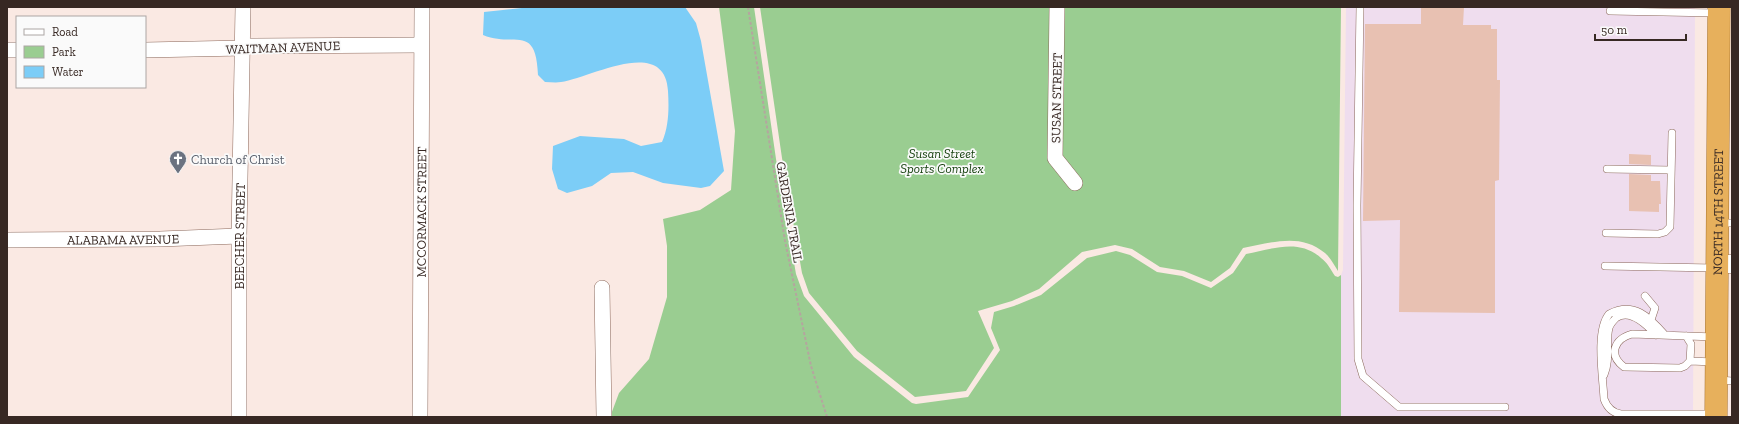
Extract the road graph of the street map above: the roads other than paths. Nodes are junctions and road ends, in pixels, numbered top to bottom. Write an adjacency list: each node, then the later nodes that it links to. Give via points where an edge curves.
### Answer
1 (243, 7): 8 (street, BEECHER STREET)
2 (422, 7): 7 (street, MCCORMACK STREET)
3 (1057, 7): 13 (street, SUSAN STREET, via 1054,158)
4 (1360, 7): 30 (lane, via 1358,359 1364,376 1399,406)
5 (1610, 11): 6 (lane)
6 (1721, 17): 14 (highway, NORTH 14TH STREET)
7 (421, 45): 8 (street, WAITMAN AVENUE); 33 (street, MCCORMACK STREET)
8 (243, 48): 9 (street, WAITMAN AVENUE); 16 (street, BEECHER STREET)
9 (146, 50)
10 (1672, 134): 12 (lane)
11 (1607, 170): 12 (lane)
12 (1671, 170): 15 (lane, via 1671,224 1668,230 1658,234)
13 (1074, 183)
14 (1725, 223): 18 (highway, NORTH 14TH STREET)
15 (1606, 234)
16 (239, 236): 17 (street, ALABAMA AVENUE); 32 (street, BEECHER STREET)
17 (7, 240)
18 (1722, 265): 19 (lane); 26 (highway, NORTH 14TH STREET)
19 (1605, 266)
20 (602, 288): 34 (street)
21 (1645, 296): 22 (lane, via 1655,308)
22 (1651, 320): 24 (lane); 29 (lane, via 1630,308 1610,314 1603,327)
23 (1656, 335): 24 (lane); 27 (lane, via 1624,336 1617,342 1615,349 1619,363 1624,368 1680,368); 29 (lane, via 1635,318 1625,315 1617,318 1608,329 1608,364)
24 (1665, 335): 25 (lane)
25 (1686, 336): 26 (lane); 27 (lane, via 1691,344)
26 (1717, 337): 28 (highway, NORTH 14TH STREET)
27 (1690, 361): 28 (lane)
28 (1722, 374): 31 (highway, NORTH 14TH STREET)
29 (1603, 377): 31 (lane, via 1605,401 1609,409 1616,414)
30 (1505, 406)
31 (1717, 416)
32 (239, 417)
33 (420, 417)
34 (604, 417)

